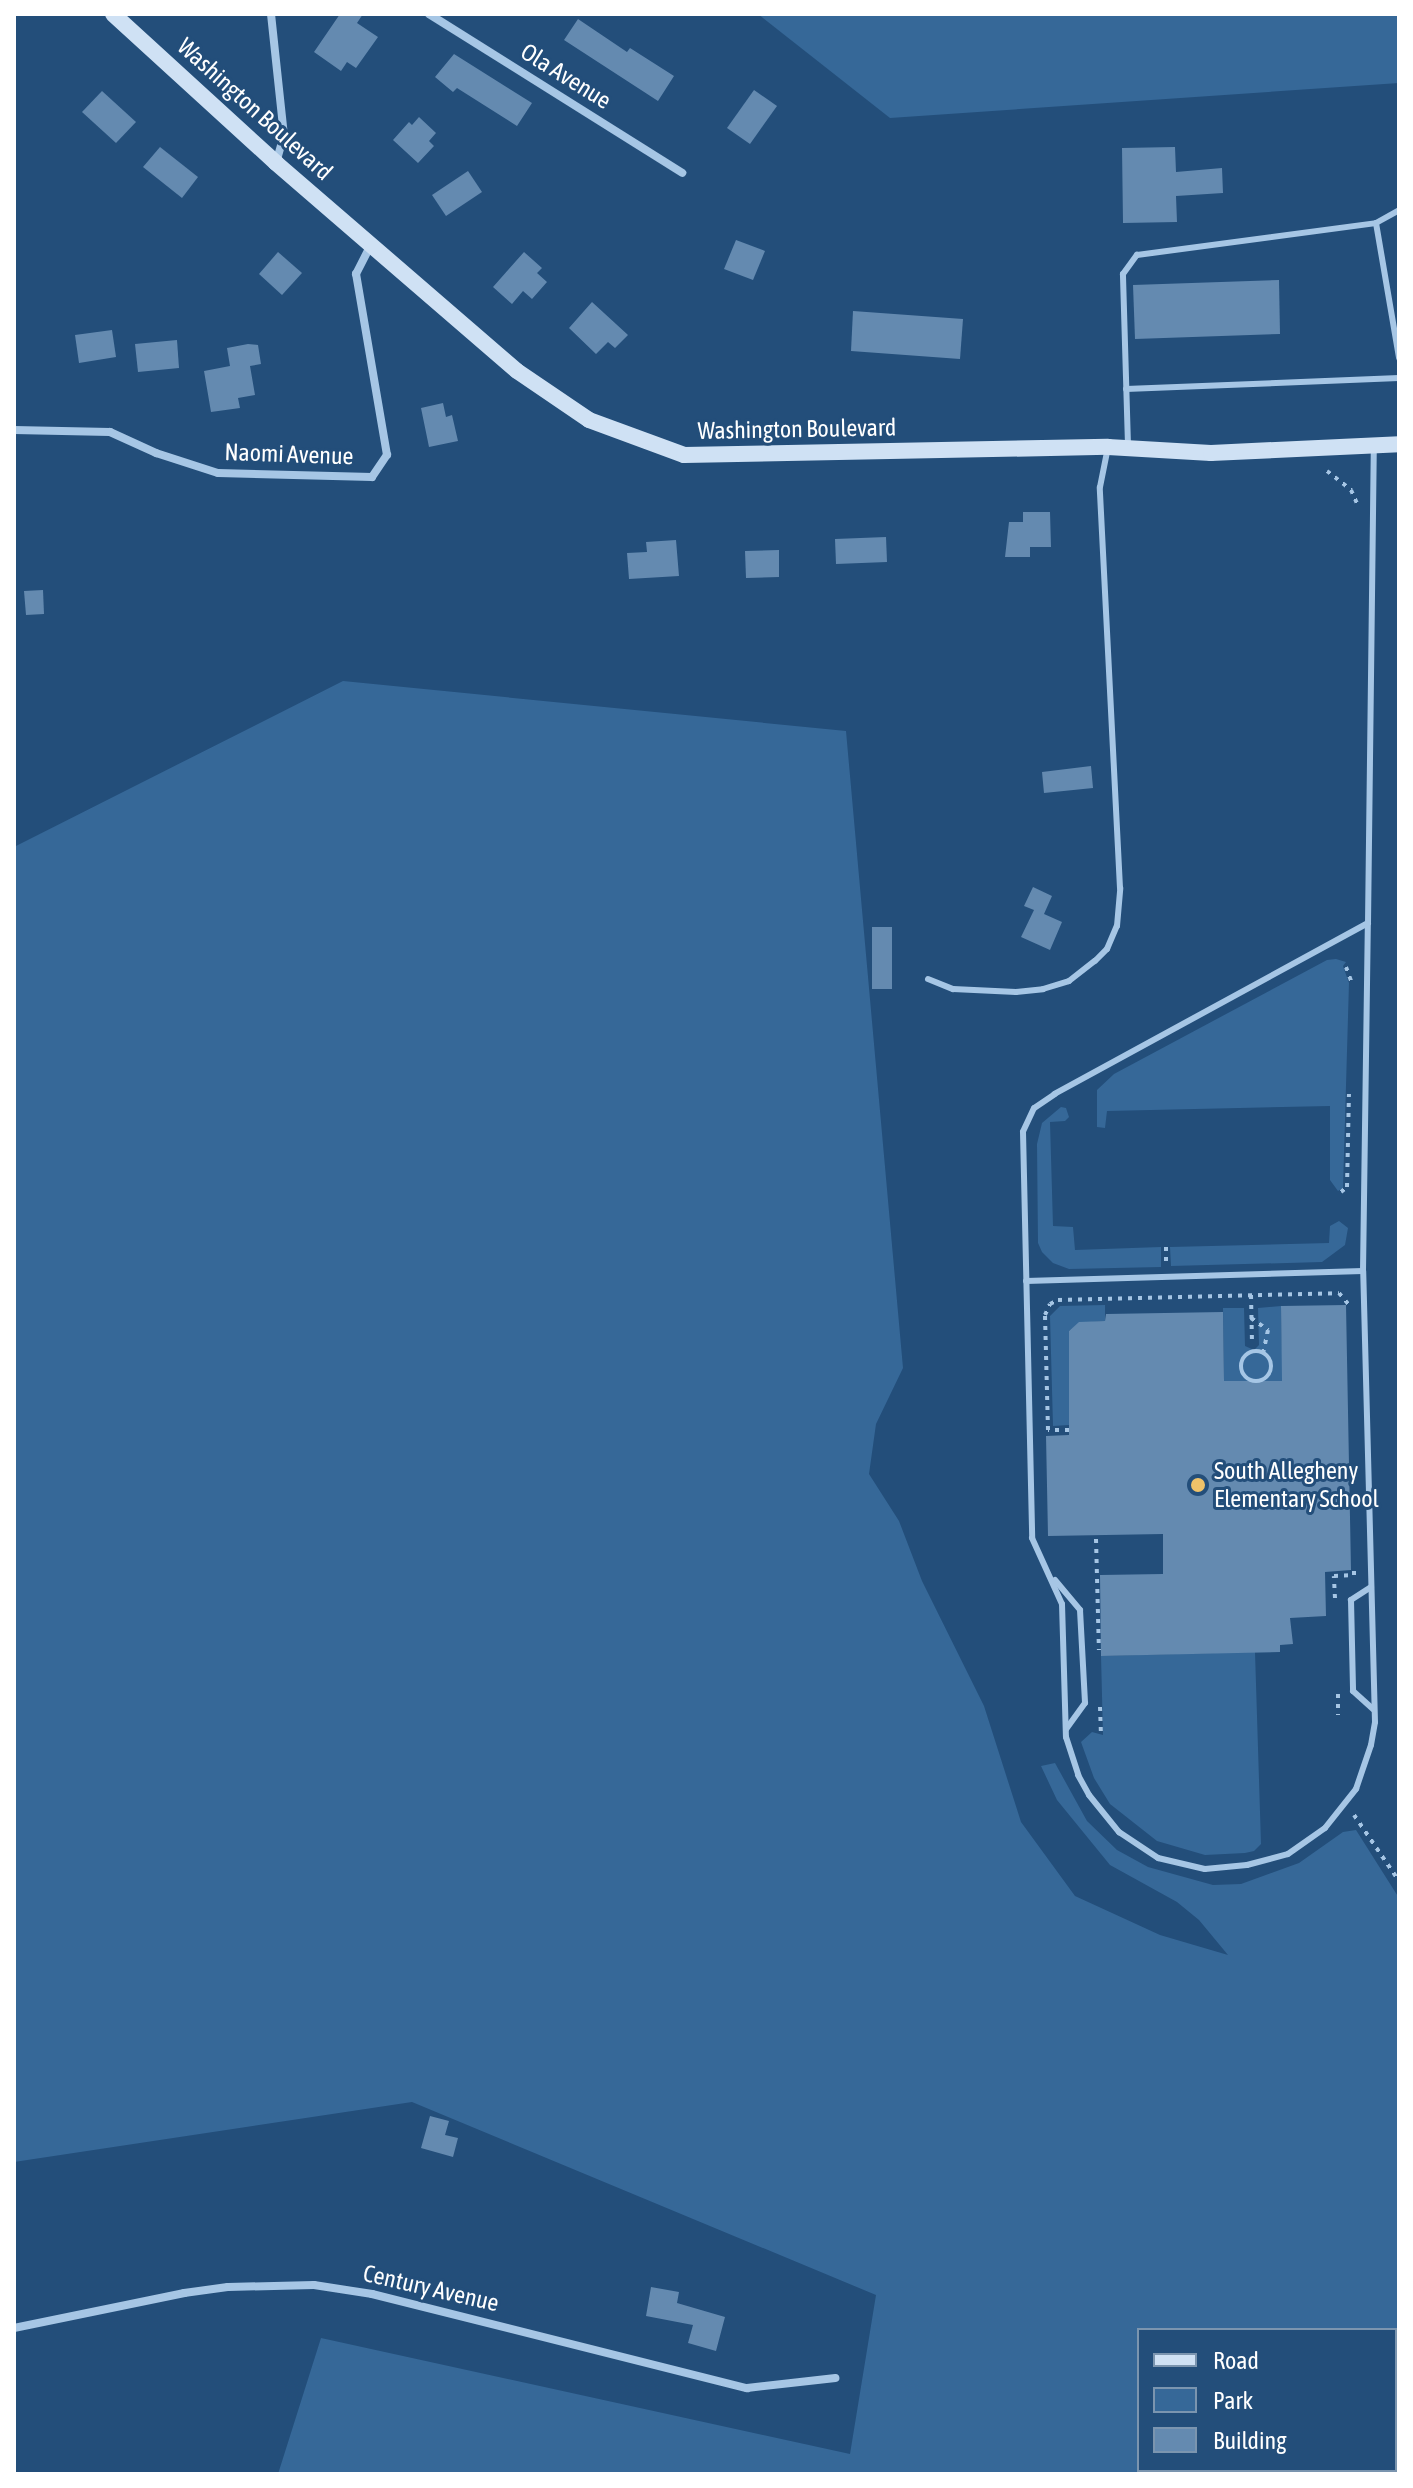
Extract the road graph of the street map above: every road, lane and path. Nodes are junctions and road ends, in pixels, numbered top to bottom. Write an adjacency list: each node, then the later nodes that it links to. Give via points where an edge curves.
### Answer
1 (113, 14): 4 (street, Washington Boulevard)
2 (271, 14): 4 (street, via 284,135)
3 (429, 14): 5 (street, Ola Avenue)
4 (276, 163): 8 (street, Washington Boulevard)
5 (682, 173)
6 (1399, 210): 7 (lane)
7 (1376, 223): 9 (lane); 11 (lane, via 1137,255 1123,274)
8 (373, 243): 12 (street, Naomi Avenue, via 356,274 387,455 372,477 218,473 110,432); 15 (street, Washington Boulevard, via 517,371 565,404 589,420 684,455)
9 (1399, 358)
10 (1399, 378): 11 (lane)
11 (1126, 389): 16 (lane)
12 (14, 430)
13 (1399, 444): 14 (street, Washington Boulevard)
14 (1374, 445): 16 (street, Washington Boulevard, via 1211,453); 17 (lane)
15 (1108, 447): 16 (street, Washington Boulevard); 19 (lane, via 1100,487 1120,888 1117,926 1095,961 1069,981 1043,989 953,989)
16 (1128, 448)
17 (1368, 923): 25 (lane); 26 (lane, via 1034,1108 1023,1132)
18 (1346, 967): 20 (path)
19 (928, 979)
20 (1351, 993)
21 (1349, 1082): 22 (path, via 1347,1187)
22 (1341, 1192)
23 (1166, 1247): 24 (path)
24 (1166, 1265)
25 (1363, 1271): 26 (lane); 36 (lane)
26 (1026, 1281): 35 (lane, via 1032,1538)
27 (1251, 1295): 28 (path); 29 (path, via 1339,1293 1349,1304); 32 (path, via 1050,1304 1045,1315 1048,1430)
28 (1251, 1318): 30 (path); 31 (path, via 1268,1330)
29 (1349, 1319)
30 (1252, 1342)
31 (1263, 1355): 31 (path, via 1251,1352 1242,1359 1245,1375 1260,1380 1271,1373 1270,1359)
32 (1069, 1430)
33 (1096, 1539): 38 (path)
34 (1354, 1559): 37 (path, via 1354,1575 1334,1576)
35 (1042, 1564): 43 (lane, via 1062,1604); 43 (lane, via 1080,1610 1085,1703)
36 (1371, 1587): 41 (lane); 41 (lane, via 1351,1600 1353,1691)
37 (1335, 1607)
38 (1099, 1658)
39 (1337, 1684): 42 (path)
40 (1100, 1703): 44 (path)
41 (1374, 1710): 45 (lane, via 1365,1767)
42 (1338, 1715)
43 (1066, 1729): 45 (lane, via 1078,1775 1103,1816 1137,1845 1180,1864 1226,1868 1288,1854 1325,1828)
44 (1101, 1732)
45 (1346, 1804): 46 (path)
46 (1399, 1881)
47 (14, 2328): 48 (street, Century Avenue, via 184,2293 314,2285 415,2304 747,2388)
48 (835, 2378)

